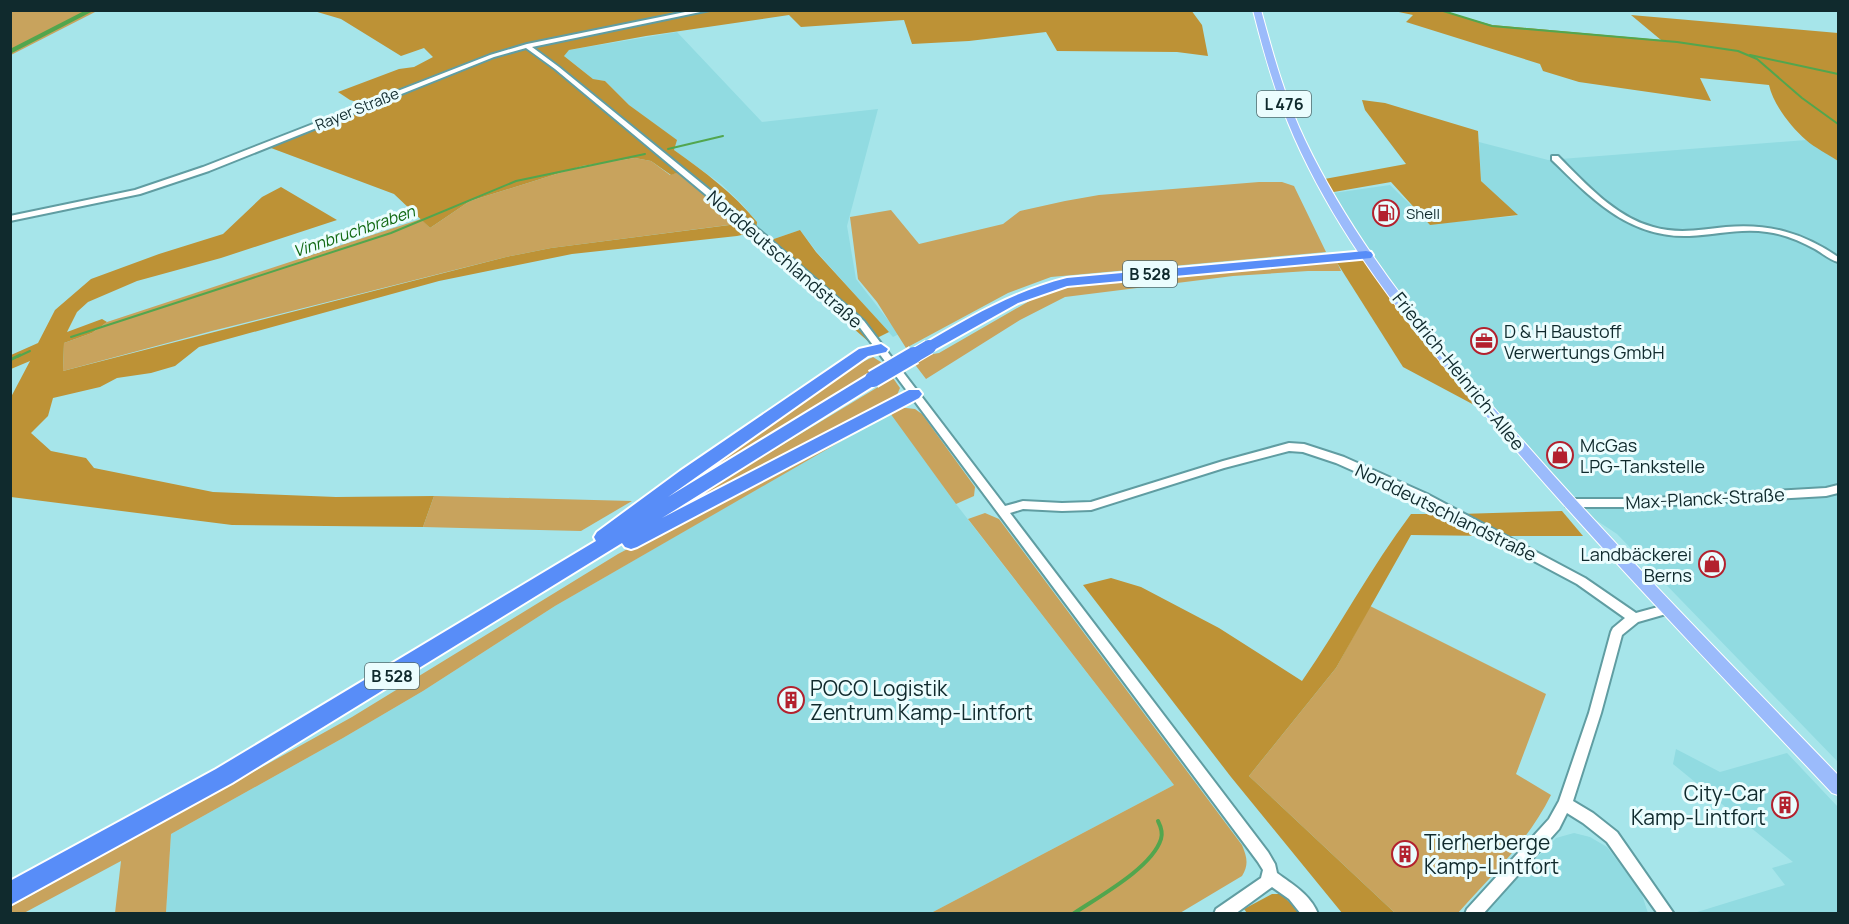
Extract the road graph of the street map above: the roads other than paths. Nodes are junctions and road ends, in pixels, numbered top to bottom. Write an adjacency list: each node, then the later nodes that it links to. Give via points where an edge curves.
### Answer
1 (707, 10): 3 (street, Rayer Straße)
2 (1257, 10): 6 (main road, Friedrich-Heinrich-Allee / L 476, via 1278,90 1323,187)
3 (527, 46): 5 (street, Rayer Straße, via 473,62 167,182); 8 (street, Norddeutschlandstraße, via 848,310)
4 (1555, 158): 7 (street, via 1611,208 1650,229 1686,233 1769,230 1807,241)
5 (10, 219)
6 (1366, 255): 11 (main road, Friedrich-Heinrich-Allee / L 476, via 1491,414); 13 (highway, B 528, bridge, via 1048,285 1013,300 873,379)
7 (1839, 260)
8 (881, 349): 9 (street, Norddeutschlandstraße); 13 (highway, via 864,352 686,475)
9 (914, 394): 12 (street, Norddeutschlandstraße); 13 (highway)
10 (1839, 489): 11 (street, Max-Planck-Straße, via 1638,503)
11 (1570, 503): 14 (main road, Friedrich-Heinrich-Allee)
12 (1000, 511): 15 (street, Norddeutschlandstraße, via 1023,505 1091,506 1289,447 1304,448 1423,497 1581,580); 18 (street, Norddeutschlandstraße, via 1263,857 1270,869)
13 (559, 575): 19 (highway, B 528, via 224,776)
14 (1669, 609): 15 (street); 16 (main road, Friedrich-Heinrich-Allee)
15 (1634, 618): 17 (street, via 1617,632 1612,642 1595,713)
16 (1839, 787)
17 (1565, 804): 22 (street, via 1554,824); 23 (street, via 1612,837)
18 (1269, 876): 20 (street, via 1266,883); 21 (street, Norddeutschlandstraße, via 1281,882)
19 (10, 894)
20 (1221, 914)
21 (1311, 914)
22 (1472, 914)
23 (1667, 914)

